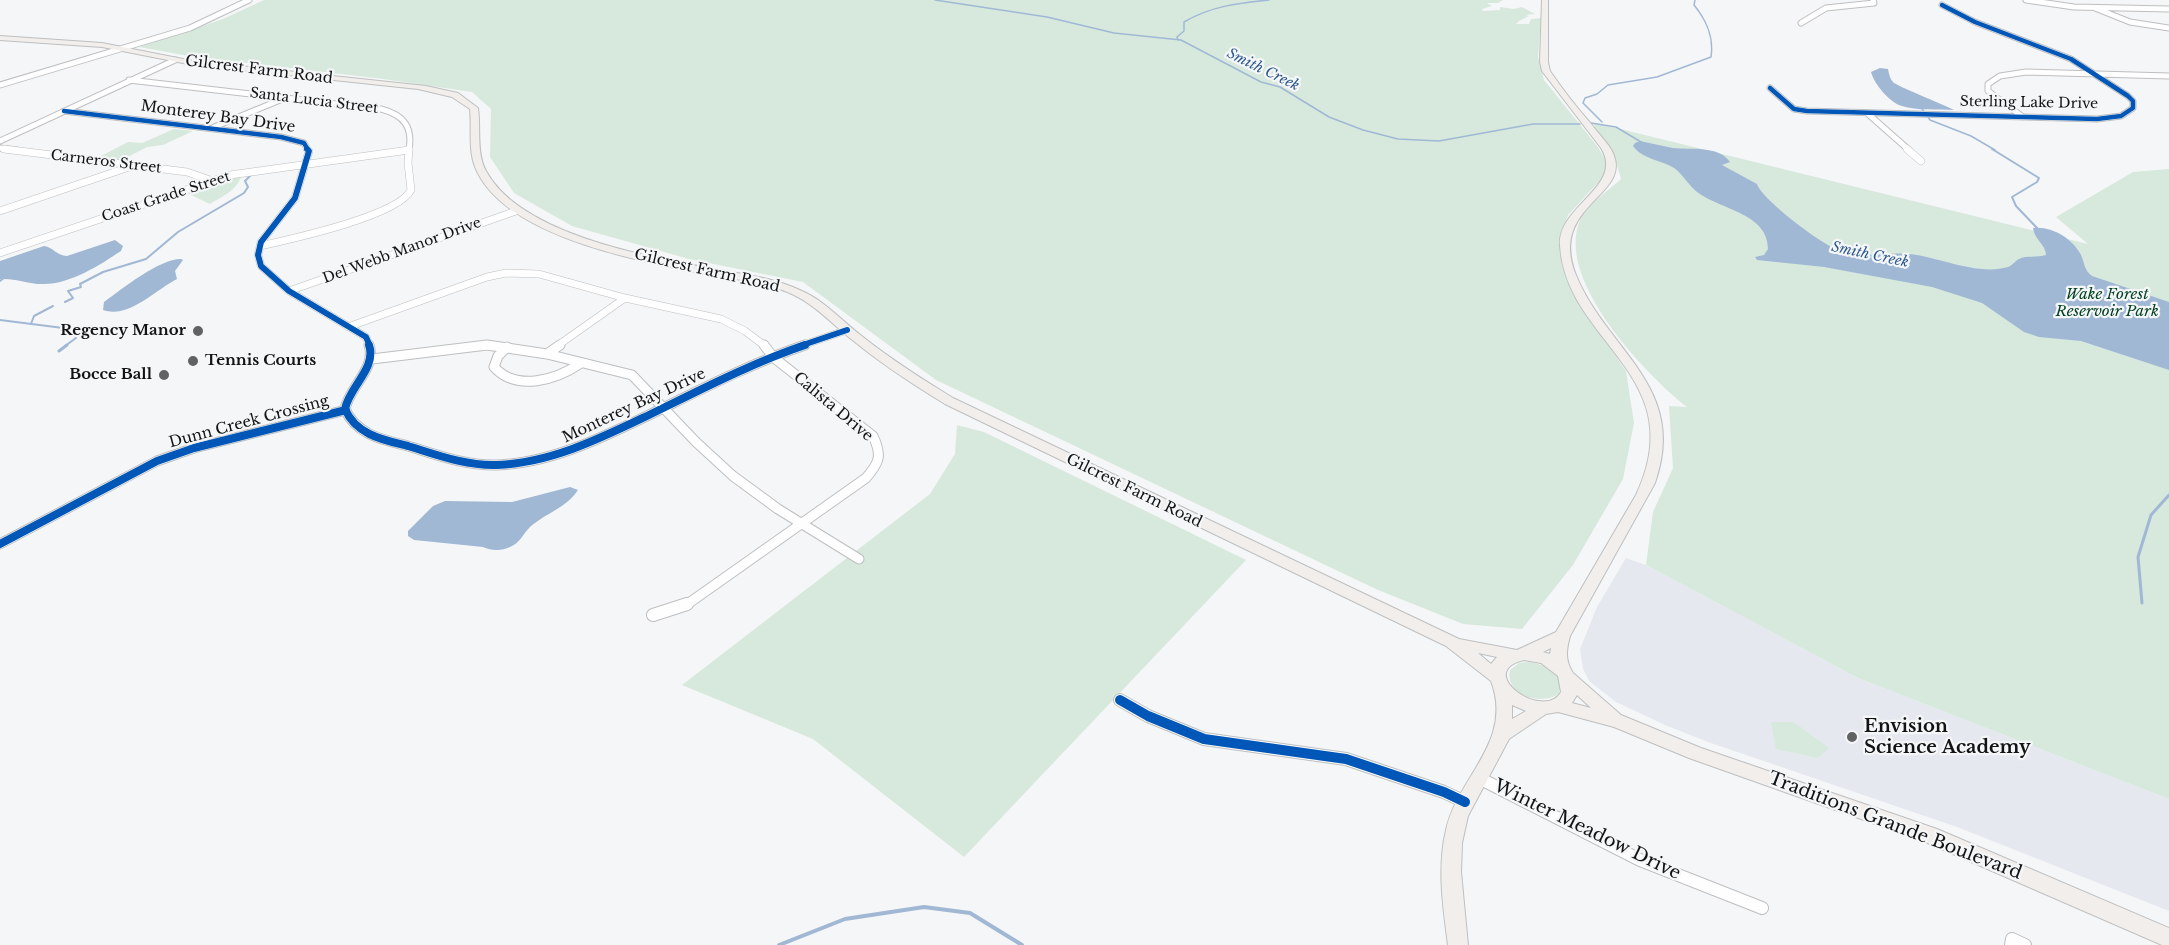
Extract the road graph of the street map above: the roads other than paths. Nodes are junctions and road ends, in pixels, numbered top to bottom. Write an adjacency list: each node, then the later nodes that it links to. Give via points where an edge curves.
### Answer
1 (249, 0): 11 (street, via 190,28)
2 (1545, 0): 49 (main road, via 1546,71 1612,162 1607,182 1577,210 1566,229 1566,261 1581,294 1641,382 1654,417 1657,444 1649,481)
3 (1873, 0): 8 (street, via 1874,3 1825,7 1813,11)
4 (2026, 0): 6 (street)
5 (1942, 5): 13 (street, Sterling Lake Drive, via 1975,22 2054,51)
6 (2093, 7): 7 (street); 9 (street, via 2130,22)
7 (2169, 9)
8 (1800, 23)
9 (2169, 28)
10 (0, 38): 11 (main road, Gilcrest Farm Road)
11 (118, 48): 12 (main road, Gilcrest Farm Road); 16 (street)
12 (175, 60): 15 (street); 31 (main road, Gilcrest Farm Road, via 440,90 460,97 474,108 481,172)
13 (2095, 74): 14 (street); 21 (street, via 2026,72 1992,79 1988,91); 21 (street, Sterling Lake Drive, via 2133,100 2129,112 2097,119)
14 (2169, 76)
15 (129, 80): 18 (street, Santa Lucia Street); 19 (street)
16 (0, 85)
17 (1770, 88): 20 (street, Sterling Lake Drive, via 1794,109)
18 (286, 97): 22 (street); 25 (street, Santa Lucia Street, via 392,112 410,127)
19 (64, 111): 22 (street, Monterey Bay Drive); 23 (street)
20 (1867, 113): 21 (street, Sterling Lake Drive); 26 (street)
21 (2023, 117)
22 (212, 128): 27 (street, Monterey Bay Drive, via 300,141 309,148)
23 (0, 141)
24 (0, 148): 28 (street, Carneros Street)
25 (409, 150): 27 (street, Coast Grade Street); 32 (street, Santa Lucia Street, via 412,189 401,201 379,212)
26 (1921, 161)
27 (305, 163): 29 (street, Coast Grade Street); 32 (street, via 292,203)
28 (134, 165): 29 (street, Carneros Street, via 187,172); 30 (street)
29 (210, 180): 33 (street, Coast Grade Street)
30 (2, 209)
31 (519, 212): 34 (street, Del Webb Manor Drive); 37 (main road, Gilcrest Farm Road, via 563,234 602,247 799,293)
32 (260, 246): 34 (street, via 261,266)
33 (0, 253)
34 (288, 291): 36 (street)
35 (625, 298): 36 (street, Calista Drive, via 539,274 506,273); 39 (street); 40 (street, Calista Drive, via 721,319 753,337)
36 (348, 327): 41 (street, via 372,345)
37 (847, 330): 40 (street, Monterey Bay Drive); 50 (main road, Gilcrest Farm Road, via 904,374 949,401)
38 (507, 347): 39 (street); 41 (street, via 487,345); 42 (street, via 494,367 502,375 520,380 551,379)
39 (547, 354): 42 (street)
40 (773, 357): 43 (street, Monterey Bay Drive); 45 (street, Calista Drive, via 873,436 880,450 876,467 866,478)
41 (372, 359): 44 (street, via 350,394)
42 (581, 363): 43 (street, via 637,378)
43 (663, 408): 44 (street, Monterey Bay Drive, via 574,450 532,462 497,465 464,462 377,437 361,430); 45 (street, via 734,477)
44 (346, 410): 46 (street, Dunn Creek Crossing, via 194,448 158,461)
45 (802, 525): 47 (street); 48 (street, Calista Drive, via 689,603)
46 (0, 544)
47 (859, 559)
48 (653, 615)
49 (1562, 636): 51 (main road); 52 (main road, via 1558,652)
50 (1452, 642): 51 (main road, Gilcrest Farm Road); 53 (main road, Gilcrest Farm Road)
51 (1520, 654): 52 (main road, via 1543,658); 53 (main road, via 1500,662)
52 (1564, 673): 55 (main road, via 1571,687 1570,695 1566,701); 56 (main road, Traditions Grande Boulevard)
53 (1499, 682): 55 (main road, via 1520,702); 57 (main road, via 1504,715)
54 (1120, 700): 59 (street, via 1204,739 1346,759)
55 (1550, 707): 56 (main road, Traditions Grande Boulevard); 57 (main road)
56 (1618, 721): 61 (main road, Traditions Grande Boulevard, via 1695,753 1939,839)
57 (1502, 735): 58 (main road)
58 (1479, 778): 59 (main road); 60 (street, Winter Meadow Drive, via 1640,860)
59 (1465, 802): 62 (main road, via 1455,829 1451,865)
60 (1762, 908)
61 (2169, 938)
62 (1458, 945)
63 (2011, 945): 64 (street, via 2012,939)
64 (2025, 945)

